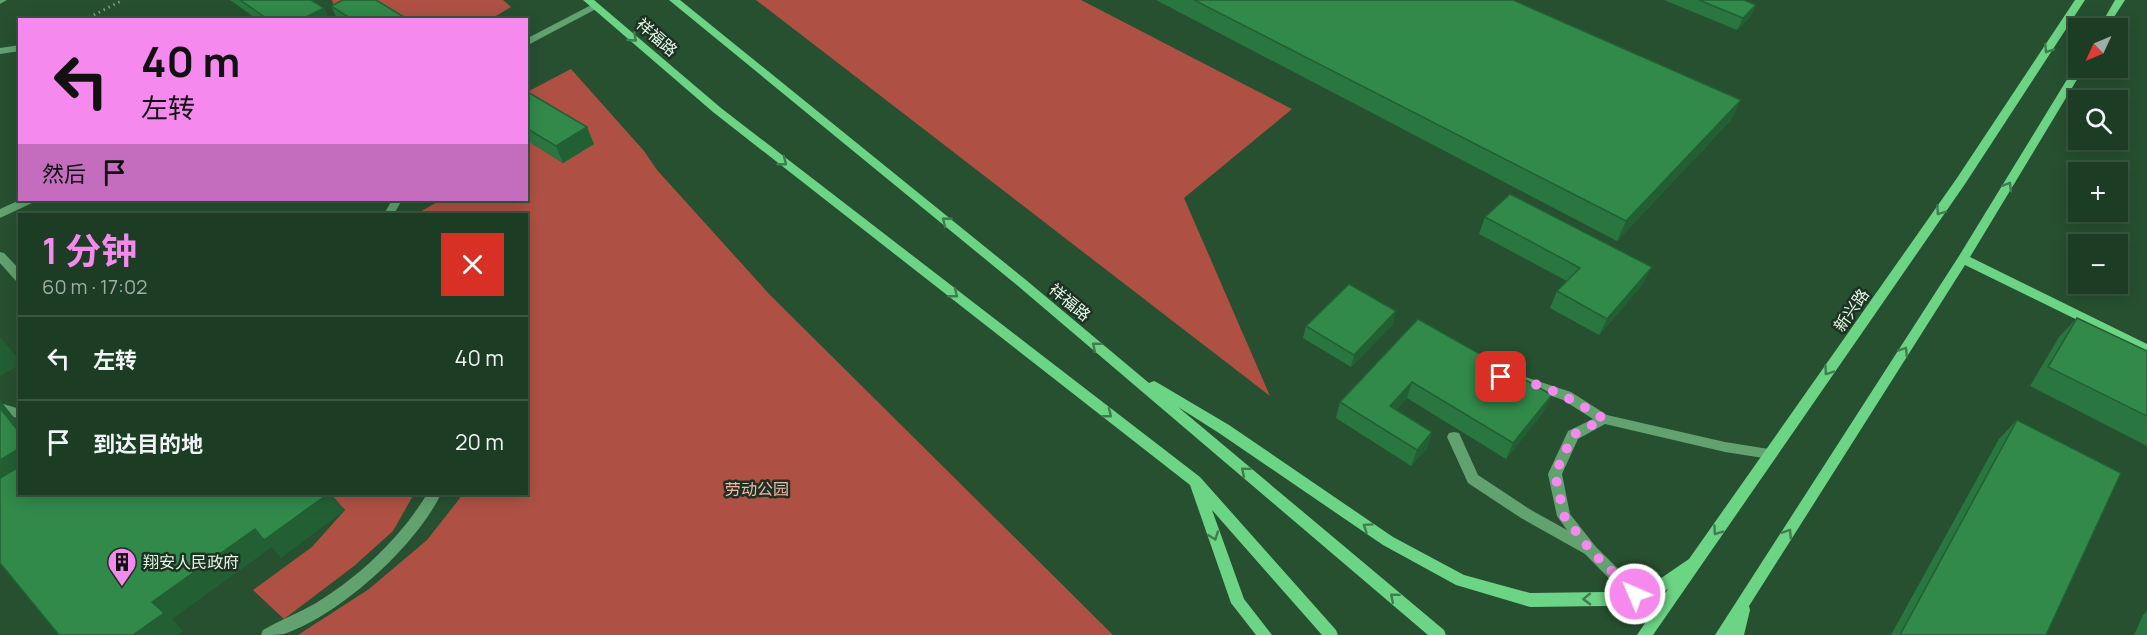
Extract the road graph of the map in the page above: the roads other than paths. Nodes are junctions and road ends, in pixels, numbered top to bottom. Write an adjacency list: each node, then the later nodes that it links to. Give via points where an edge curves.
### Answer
1 (674, 0): 16 (street, 祥福路, one-way to 1)
2 (2080, 0): 22 (street, 新兴路, one-way to 22, via 1961,181)
3 (2120, 0): 5 (street)
4 (592, 3): 6 (lane); 23 (street, 祥福路, one-way to 23, via 717,110)
5 (2109, 18)
6 (528, 43)
7 (18, 48): 8 (lane)
8 (0, 51)
9 (2073, 78): 13 (street, one-way to 9)
10 (26, 201): 11 (lane)
11 (0, 214)
12 (0, 256): 14 (lane)
13 (1962, 259): 15 (street); 27 (street, one-way to 13)
14 (18, 276)
15 (2147, 349)
16 (1120, 366): 28 (street, one-way to 16, via 1605,599 1530,600 1461,580 1388,541 1224,429); 33 (street, 祥福路, one-way to 16)
17 (1501, 377): 20 (lane, via 1520,379 1567,396)
18 (0, 408): 19 (lane)
19 (18, 413)
20 (1604, 419): 22 (lane); 25 (lane, via 1573,435 1555,474 1564,516)
21 (1454, 437): 25 (lane, via 1473,479)
22 (1770, 454): 26 (street, 新兴路, one-way to 26)
23 (1195, 481): 31 (street, one-way to 31, via 1238,603); 32 (street, 祥福路)
24 (434, 495): 30 (lane, via 380,561 323,606)
25 (1591, 551): 28 (lane)
26 (1698, 560): 28 (street, via 1654,591); 29 (street, 新兴路)
27 (1750, 592): 35 (street); 36 (street)
28 (1635, 594): 29 (lane)
29 (1657, 617): 34 (street, 新兴路)
30 (268, 635)
31 (1266, 635)
32 (1331, 635)
33 (1439, 635)
34 (1644, 635)
35 (1722, 635)
36 (1737, 635)

